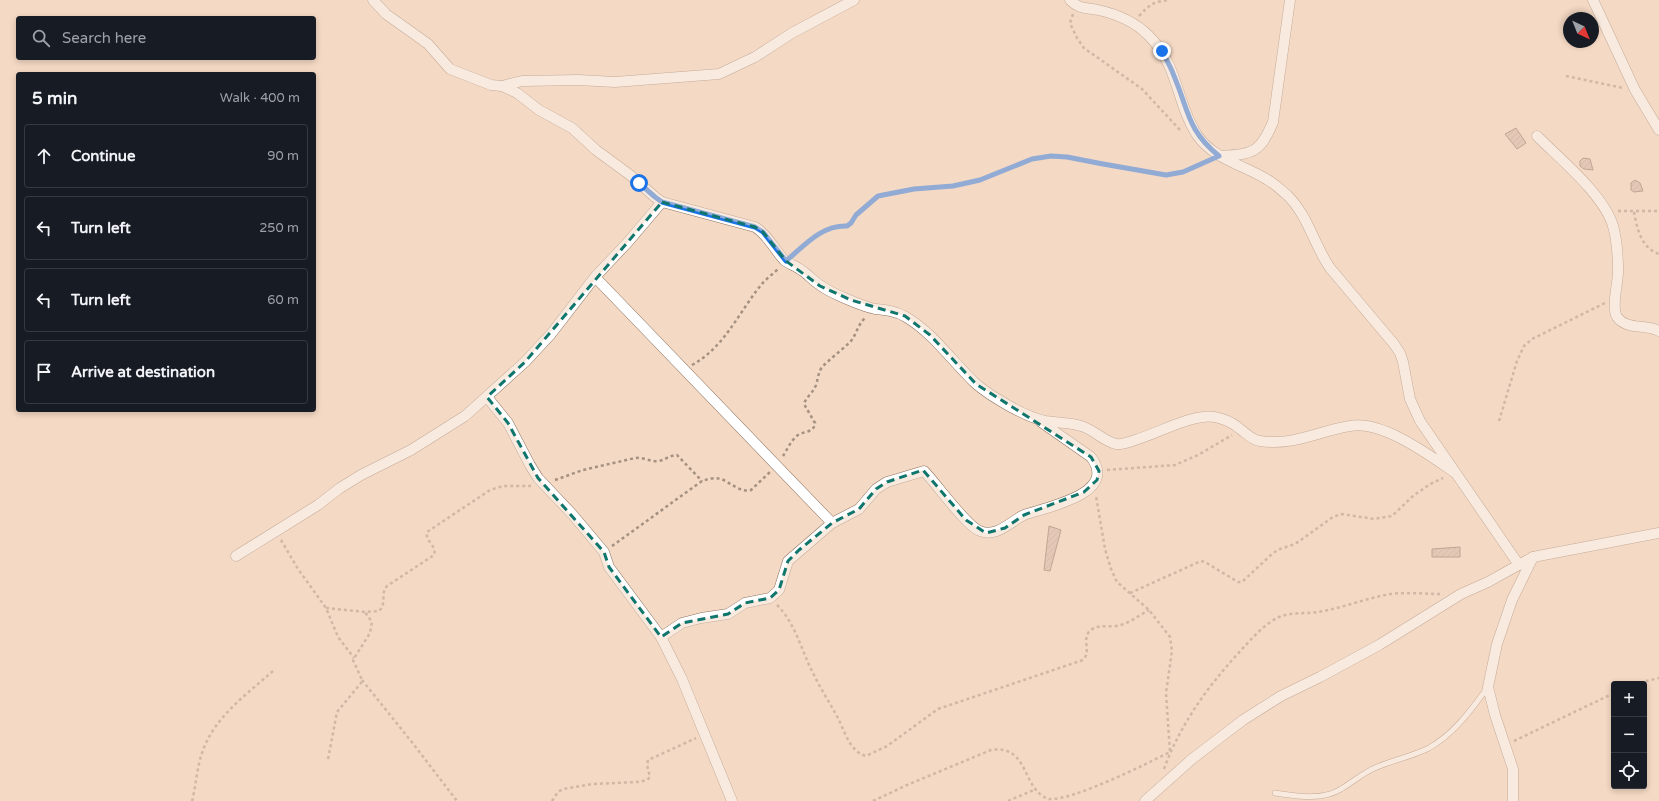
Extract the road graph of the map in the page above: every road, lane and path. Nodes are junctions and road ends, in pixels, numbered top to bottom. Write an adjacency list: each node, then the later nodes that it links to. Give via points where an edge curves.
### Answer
1 (373, 0): 10 (street, via 386,14 428,44 450,68 491,85)
2 (854, 0): 10 (street, via 755,57 719,74 615,82 522,81)
3 (1168, 0): 8 (path, via 1149,6)
4 (1290, 0): 16 (street, via 1273,122 1266,138 1250,153)
5 (1593, 0): 7 (street)
6 (1073, 3): 8 (street); 13 (path, via 1070,23 1084,48 1142,89)
7 (1598, 5): 11 (street)
8 (1133, 22): 16 (street, via 1162,51 1197,135)
9 (1566, 76): 11 (path)
10 (502, 86): 18 (street, via 572,128)
11 (1635, 90): 12 (street)
12 (1659, 130)
13 (1183, 133)
14 (1537, 136): 19 (street, via 1588,187)
15 (1200, 156): 17 (path)
16 (1219, 156): 17 (path); 35 (street, via 1271,181 1299,210 1330,268 1400,353 1414,410)
17 (1204, 162): 23 (path, via 1183,172 1166,175 1067,157 1032,159 980,180 887,194 871,201 847,226 821,232)
18 (662, 202): 23 (street, via 755,227 763,232); 24 (street)
19 (1604, 208): 20 (path); 25 (street, via 1615,235 1618,272)
20 (1634, 212): 21 (path); 22 (path, via 1638,233 1644,242)
21 (1659, 212)
22 (1659, 254)
23 (786, 261): 26 (street, via 802,270 820,286); 28 (path, via 761,284 740,316 704,358)
24 (595, 277): 28 (street); 29 (street, via 551,334)
25 (1616, 298): 27 (street, via 1614,307 1616,316 1621,321); 31 (path, via 1532,339 1524,346)
26 (875, 309): 30 (street, via 881,308 905,316 930,335 976,384); 33 (path, via 860,322 857,332 850,341 819,371 816,386 804,404 815,426 811,431 799,434 794,439)
27 (1659, 332)
28 (684, 370): 33 (street)
29 (487, 397): 37 (street, via 508,423 530,465); 40 (street, via 465,416 388,463 361,475)
30 (1036, 419): 32 (street, via 1083,426 1120,445 1205,416 1230,422); 34 (street, via 1086,452 1096,463)
31 (1498, 422)
32 (1242, 430): 34 (path, via 1175,465); 35 (street, via 1260,441 1290,442 1362,425 1393,435)
33 (777, 466): 36 (path, via 748,491 720,479); 39 (street)
34 (1099, 471): 38 (street)
35 (1454, 472): 45 (street); 46 (path, via 1413,496 1392,516 1374,519 1340,514 1333,517 1295,544 1273,553 1242,582 1201,561)
36 (702, 481): 37 (path, via 680,456 673,455 659,461 640,458 583,470); 42 (path)
37 (544, 484): 42 (street); 51 (path, via 497,487 427,532 427,538 434,547 434,555 384,589 381,610)
38 (1094, 486): 39 (street, via 1054,506 1024,515 1005,528 986,533 978,531 969,523 924,470 887,482 876,489 859,509); 46 (path, via 1111,569 1118,582)
39 (832, 523): 48 (street, via 788,561 779,590)
40 (276, 531): 43 (street); 49 (path, via 292,562)
41 (1659, 533): 44 (street)
42 (604, 552): 52 (street, via 609,567)
43 (236, 556)
44 (1533, 557): 45 (street); 58 (street, via 1512,600 1497,644)
45 (1520, 565): 47 (street)
46 (1130, 593): 50 (path)
47 (1461, 594): 62 (path, via 1393,594 1318,612 1280,617 1268,624 1224,668 1200,700); 73 (street, via 1379,645 1281,696 1243,720 1192,759)
48 (770, 598): 50 (path, via 783,610 793,626 812,671 849,741 859,754 866,756 899,738 938,709 1083,660 1087,653 1086,638 1092,630 1098,626 1123,624); 52 (street, via 745,603 728,614 682,623)
49 (326, 608): 51 (path); 53 (path, via 336,633)
50 (1149, 610): 62 (path, via 1170,637 1172,651 1166,693)
51 (365, 612): 53 (path, via 372,622 370,633)
52 (661, 636): 60 (street, via 682,679)
53 (354, 658): 56 (path)
54 (274, 671): 67 (path, via 229,709 212,731 201,754)
55 (1659, 678): 57 (path)
56 (362, 680): 63 (path, via 337,712); 68 (path)
57 (1646, 681)
58 (1488, 687): 61 (street); 66 (lane, via 1447,736 1428,748 1376,767 1334,792 1311,797)
59 (1611, 694): 61 (path)
60 (704, 735): 69 (path, via 648,760 650,777 647,780 563,789); 70 (street)
61 (1506, 745): 74 (street, via 1514,769)
62 (1170, 752): 64 (path); 65 (path, via 1079,795 1062,800 1049,799)
63 (328, 759)
64 (1163, 772)
65 (1036, 789): 71 (path, via 1012,753 1002,748 977,755); 72 (path)
66 (1275, 793)
67 (192, 801)
68 (457, 801)
69 (552, 801)
70 (732, 801)
71 (873, 801)
72 (1008, 801)
73 (1145, 801)
74 (1513, 801)

